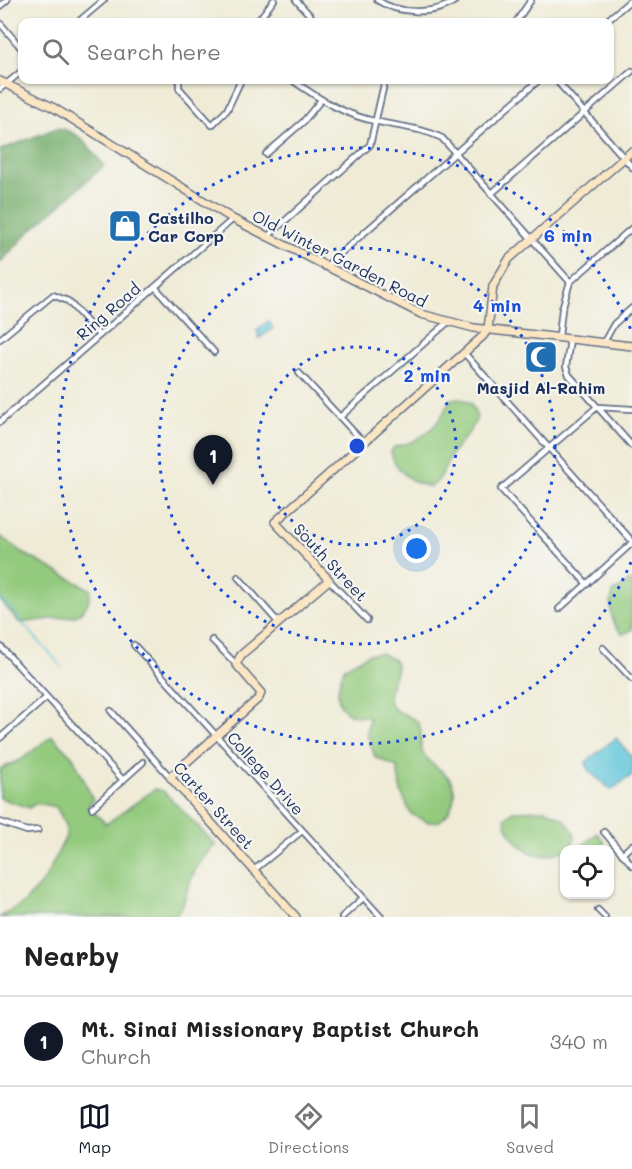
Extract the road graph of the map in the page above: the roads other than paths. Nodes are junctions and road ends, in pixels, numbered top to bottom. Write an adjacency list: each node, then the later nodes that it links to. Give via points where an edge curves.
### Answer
1 (7, 0): 9 (street)
2 (104, 0): 10 (street)
3 (274, 0): 11 (street)
4 (296, 0): 12 (street)
5 (377, 0): 6 (street, via 411,12 435,9)
6 (456, 0)
7 (531, 0): 13 (street)
8 (631, 0): 14 (street)
9 (0, 6)
10 (83, 18)
11 (260, 18)
12 (312, 18)
13 (519, 18)
14 (610, 18)
15 (0, 23): 16 (street)
16 (18, 44)
17 (632, 71): 27 (street)
18 (18, 74): 25 (street)
19 (179, 84): 20 (street, via 212,125 226,110)
20 (239, 84)
21 (298, 84): 26 (street)
22 (384, 84): 28 (street)
23 (534, 84): 30 (street)
24 (560, 84): 27 (street)
25 (2, 85): 35 (main road, Old Winter Garden Road, via 54,108)
26 (321, 100): 28 (street); 31 (street, via 303,122)
27 (585, 113): 32 (street); 34 (street)
28 (377, 122): 30 (street, via 430,132 442,138); 37 (street, via 364,152)
29 (632, 151): 32 (main road)
30 (455, 153): 34 (street); 39 (street)
31 (266, 154)
32 (624, 158): 33 (street); 38 (main road)
33 (632, 166)
34 (491, 194): 38 (street)
35 (233, 219): 37 (main road, Old Winter Garden Road); 41 (street, Ring Road)
36 (632, 228): 40 (street)
37 (267, 237): 39 (main road, Old Winter Garden Road)
38 (530, 238): 40 (street); 44 (main road, via 508,260 493,286)
39 (325, 267): 43 (main road, Old Winter Garden Road, via 413,311)
40 (570, 282): 46 (street)
41 (155, 286): 45 (street, Ring Road); 51 (street)
42 (632, 308): 49 (street, via 614,324)
43 (447, 323): 44 (main road, Old Winter Garden Road); 58 (street)
44 (488, 329): 46 (main road, Old Winter Garden Road); 52 (main road)
45 (99, 335): 48 (street, via 68,301 57,296 47,297); 57 (street, Ring Road)
46 (559, 336): 47 (main road, Old Winter Garden Road)
47 (570, 338): 49 (main road, Old Winter Garden Road); 54 (street, via 566,367 569,375)
48 (0, 339)
49 (604, 342): 50 (main road, Old Winter Garden Road)
50 (632, 346)
51 (214, 352)
52 (465, 354): 60 (main road); 62 (street)
53 (299, 373): 58 (street)
54 (597, 407): 55 (street); 61 (street); 62 (street)
55 (632, 409)
56 (0, 411): 57 (street)
57 (5, 417): 59 (street, Ring Road)
58 (340, 417): 60 (street)
59 (0, 422)
60 (363, 442): 65 (main road, South Street, via 275,522)
61 (632, 446)
62 (549, 448): 63 (street); 66 (street, via 501,489)
63 (632, 542): 66 (street)
64 (238, 577): 69 (street)
65 (329, 580): 68 (street, South Street); 69 (main road)
66 (587, 584): 67 (street)
67 (559, 609)
68 (367, 620)
69 (278, 622): 74 (main road)
70 (212, 640): 74 (street)
71 (134, 645): 78 (street, College Drive)
72 (0, 646): 76 (street)
73 (603, 648): 75 (street)
74 (236, 664): 78 (main road, via 261,693 255,704)
75 (632, 679)
76 (46, 698): 79 (street); 82 (street)
77 (111, 711): 81 (street, Carter Street)
78 (217, 736): 81 (main road); 86 (street, College Drive)
79 (0, 738)
80 (142, 762): 82 (street)
81 (170, 777): 91 (main road, Carter Street)
82 (123, 780): 83 (street)
83 (92, 808)
84 (0, 822): 85 (street)
85 (38, 831)
86 (302, 831): 91 (street); 92 (street, College Drive)
87 (604, 832): 89 (street)
88 (632, 845): 89 (street)
89 (622, 854): 90 (street)
90 (632, 865)
91 (254, 870): 94 (main road, Carter Street)
92 (363, 898): 95 (street); 96 (street, College Drive)
93 (598, 910): 97 (street)
94 (296, 917)
95 (342, 917)
96 (381, 917)
97 (604, 917)

